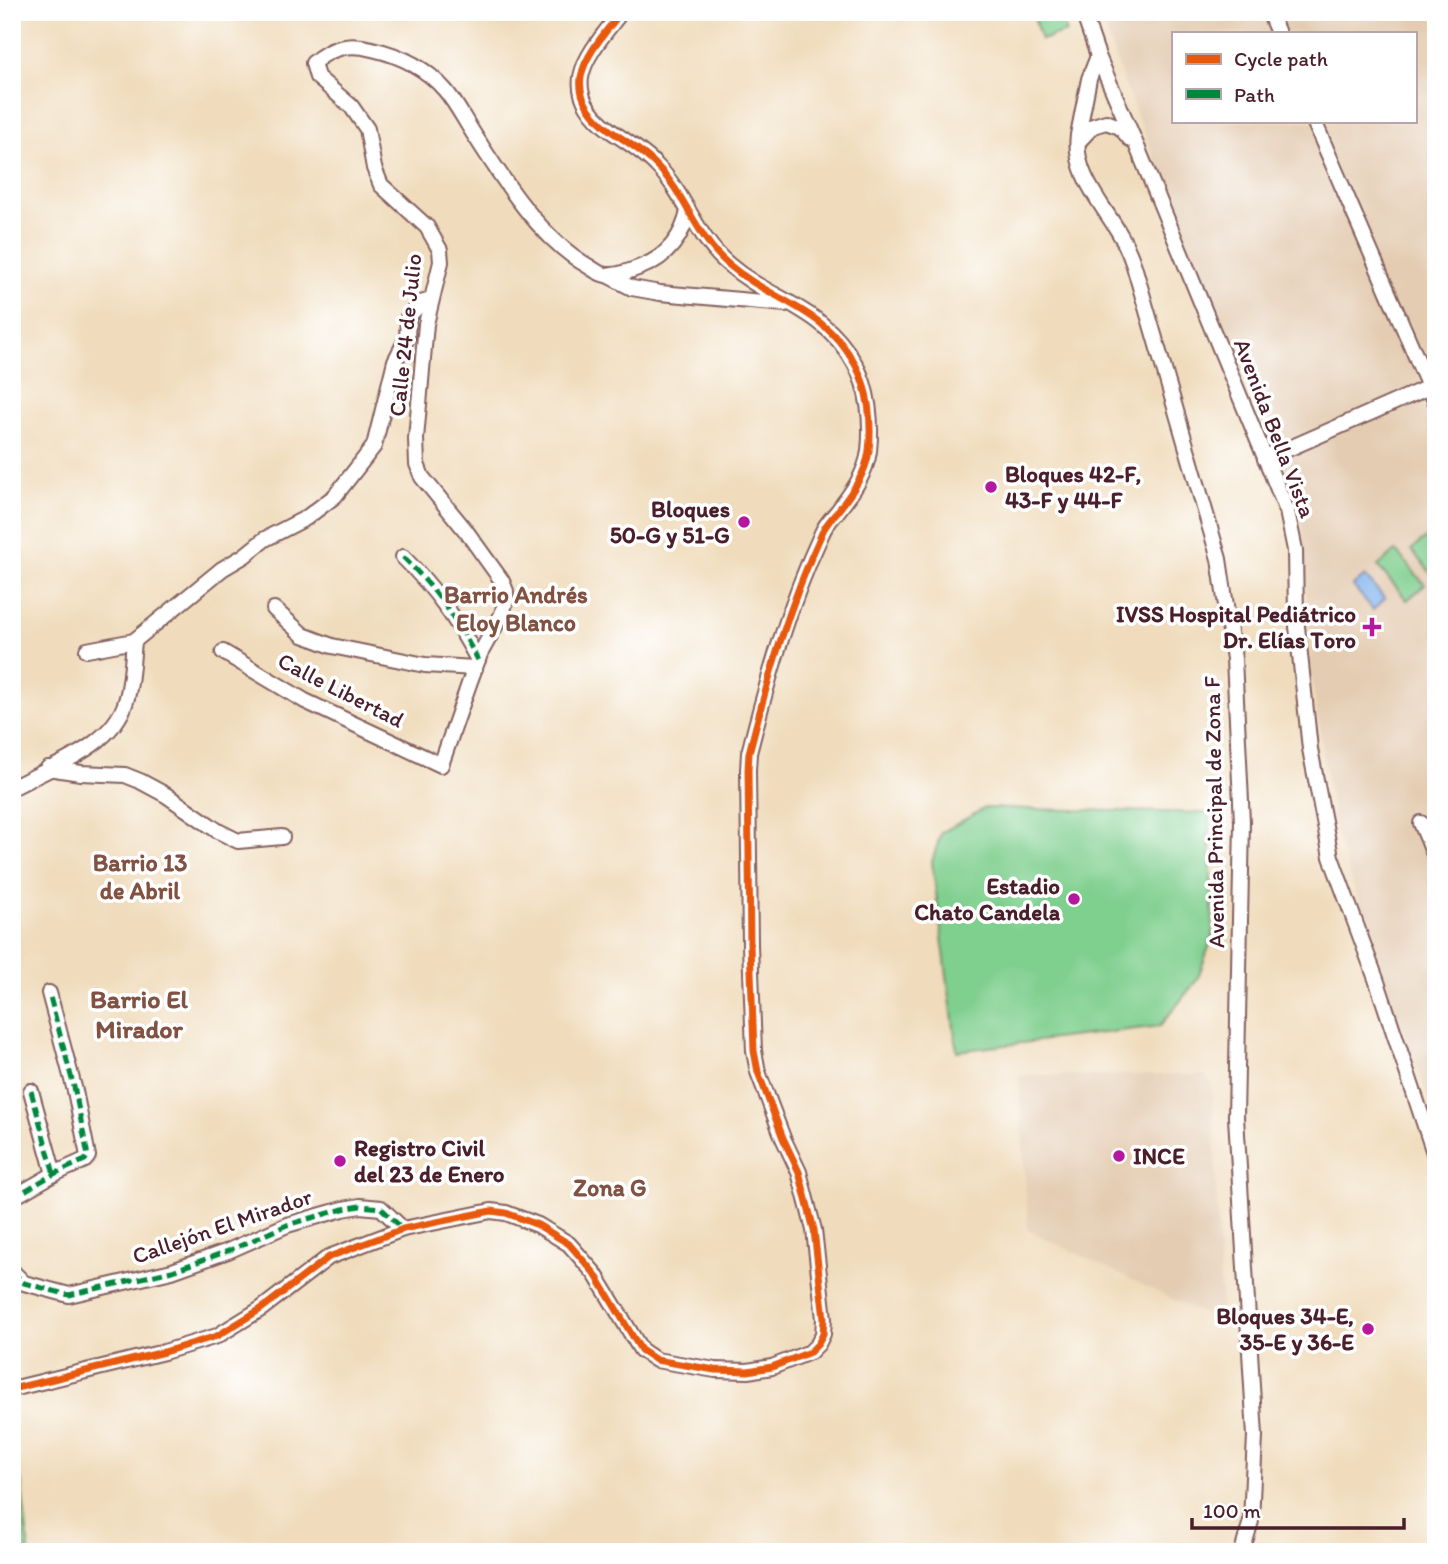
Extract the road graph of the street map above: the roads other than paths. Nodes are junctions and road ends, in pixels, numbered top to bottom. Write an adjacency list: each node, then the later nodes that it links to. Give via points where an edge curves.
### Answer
1 (621, 12): 9 (street, via 585,61 580,76 582,98 596,119 664,173)
2 (1083, 12): 5 (street, Avenida Bella Vista)
3 (1269, 12): 4 (street)
4 (1278, 32)
5 (1098, 56): 7 (street, Avenida Principal de Zona F); 8 (street, Avenida Bella Vista)
6 (1314, 122): 13 (street)
7 (1077, 143): 8 (street, via 1093,126 1106,121 1120,127); 37 (street, Avenida Principal de Zona F, via 1080,165 1091,189 1135,266 1219,559 1234,659 1242,822 1236,1117 1255,1436 1251,1521)
8 (1138, 149): 15 (street, Avenida Bella Vista)
9 (688, 211): 10 (street, via 681,232 666,252 641,267); 12 (street, via 728,264)
10 (607, 275): 11 (street, Calle 24 de Julio, via 551,238 510,187 445,89 426,72 383,51 339,47 313,63 314,71 360,117 381,185 435,238 441,262); 12 (street, Calle 24 de Julio, via 632,288)
11 (431, 300): 18 (street, via 421,303 408,317 407,338 395,361 374,446 347,483 320,508 222,569); 21 (street, Calle 24 de Julio, via 417,464 506,591 502,614)
12 (797, 307): 34 (street, via 821,322 845,348 862,379 869,416 864,470 823,530 781,636 748,770 754,1051 806,1196 819,1261 823,1334 810,1352 772,1367 734,1371 669,1364 641,1350 581,1256 538,1225 491,1211)
13 (1432, 386): 14 (street); 15 (street)
14 (1436, 403)
15 (1265, 459): 30 (street, Avenida Bella Vista, via 1287,511 1294,542 1296,617 1310,749 1331,857)
16 (403, 557): 21 (street, via 438,593)
17 (274, 610): 21 (street, via 303,635 332,646 425,665)
18 (134, 641): 19 (street); 23 (street, via 129,690 119,719 83,752)
19 (87, 650)
20 (223, 652): 22 (street, Calle Libertad, via 305,701)
21 (476, 664): 22 (street, Calle 24 de Julio)
22 (441, 765)
23 (48, 768): 24 (street); 26 (street, via 125,775 238,841)
24 (12, 788)
25 (1421, 823): 27 (street)
26 (282, 837)
27 (1436, 859)
28 (49, 993): 32 (street, via 88,1150 85,1160)
29 (31, 1091): 32 (street)
30 (1430, 1123): 31 (street, Avenida Bella Vista)
31 (1436, 1160)
32 (54, 1174): 33 (street)
33 (12, 1198)
34 (402, 1229): 35 (street, Callejón El Mirador, via 381,1208 343,1209 287,1225 172,1271 69,1295 24,1283); 36 (street, via 329,1257 216,1336)
35 (12, 1271)
36 (12, 1389)
37 (1242, 1552)

